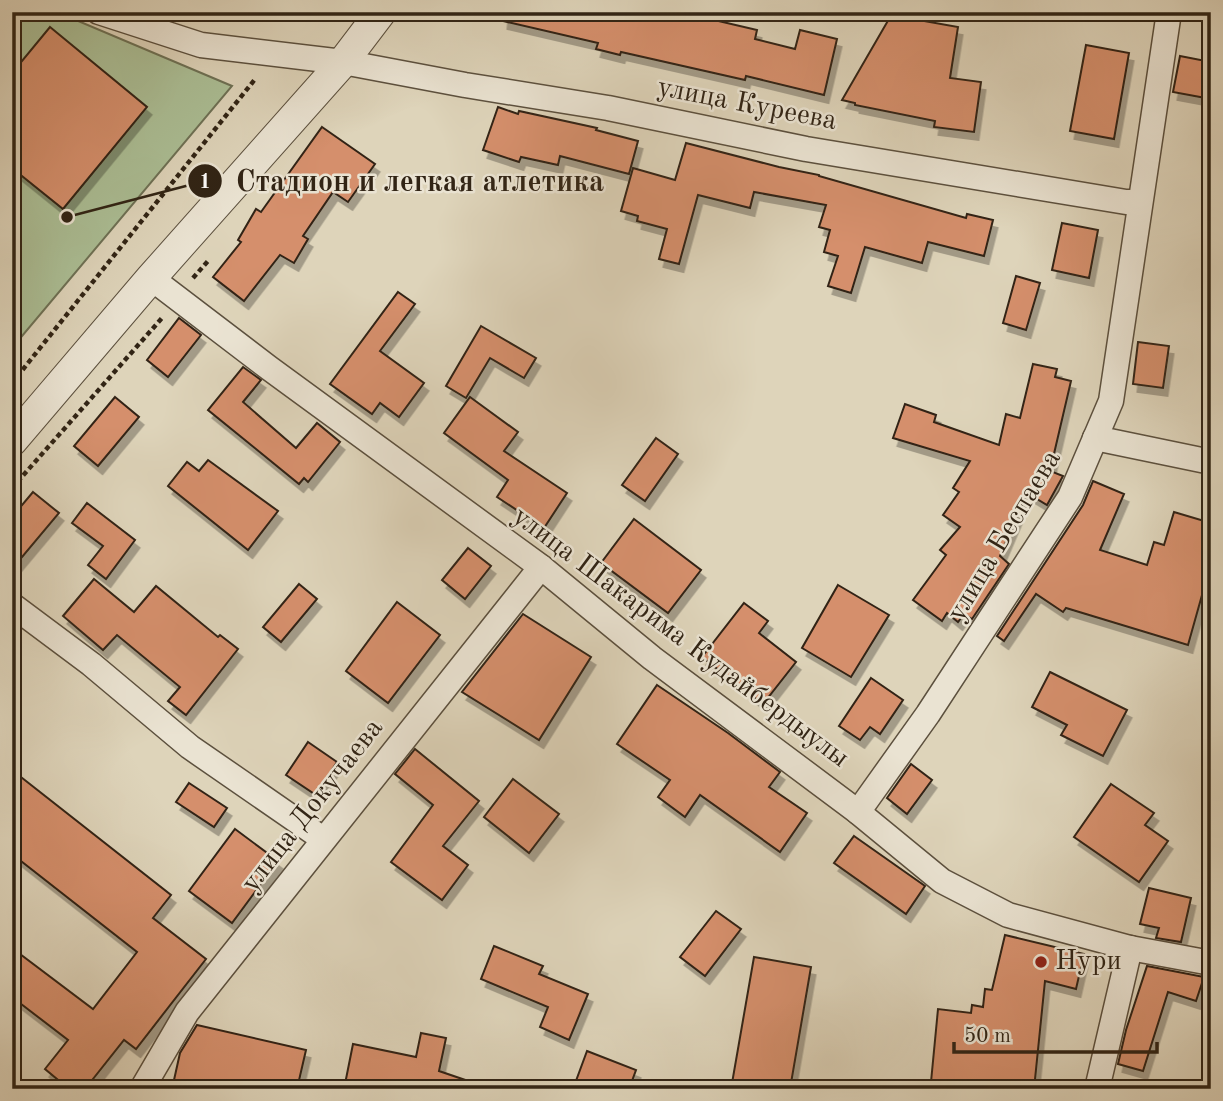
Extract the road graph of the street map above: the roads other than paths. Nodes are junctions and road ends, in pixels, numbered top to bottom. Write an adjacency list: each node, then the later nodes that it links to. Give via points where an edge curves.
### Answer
1 (99, 12): 4 (street, улица Куреева, via 201,46)
2 (381, 12): 4 (street)
3 (1169, 12): 5 (street, улица Беспаева)
4 (343, 62): 5 (street, улица Куреева, via 608,108 806,149); 6 (street)
5 (1139, 202): 7 (street, улица Беспаева, via 1111,401)
6 (151, 278): 8 (street); 10 (street, улица Шакарима Кудайбердыулы)
7 (1095, 438): 9 (street); 12 (street, улица Беспаева, via 1070,497)
8 (12, 441)
9 (1211, 462)
10 (541, 567): 12 (street, улица Шакарима Кудайбердыулы, via 652,658); 13 (street, улица Докучаева)
11 (12, 605): 13 (street, via 190,747)
12 (858, 812): 14 (street, улица Шакарима Кудайбердыулы, via 942,881 1008,915)
13 (323, 839): 16 (street, улица Докучаева, via 187,1012)
14 (1130, 948): 15 (street, улица Шакарима Кудайбердыулы); 17 (street)
15 (1211, 963)
16 (142, 1089)
17 (1097, 1089)

